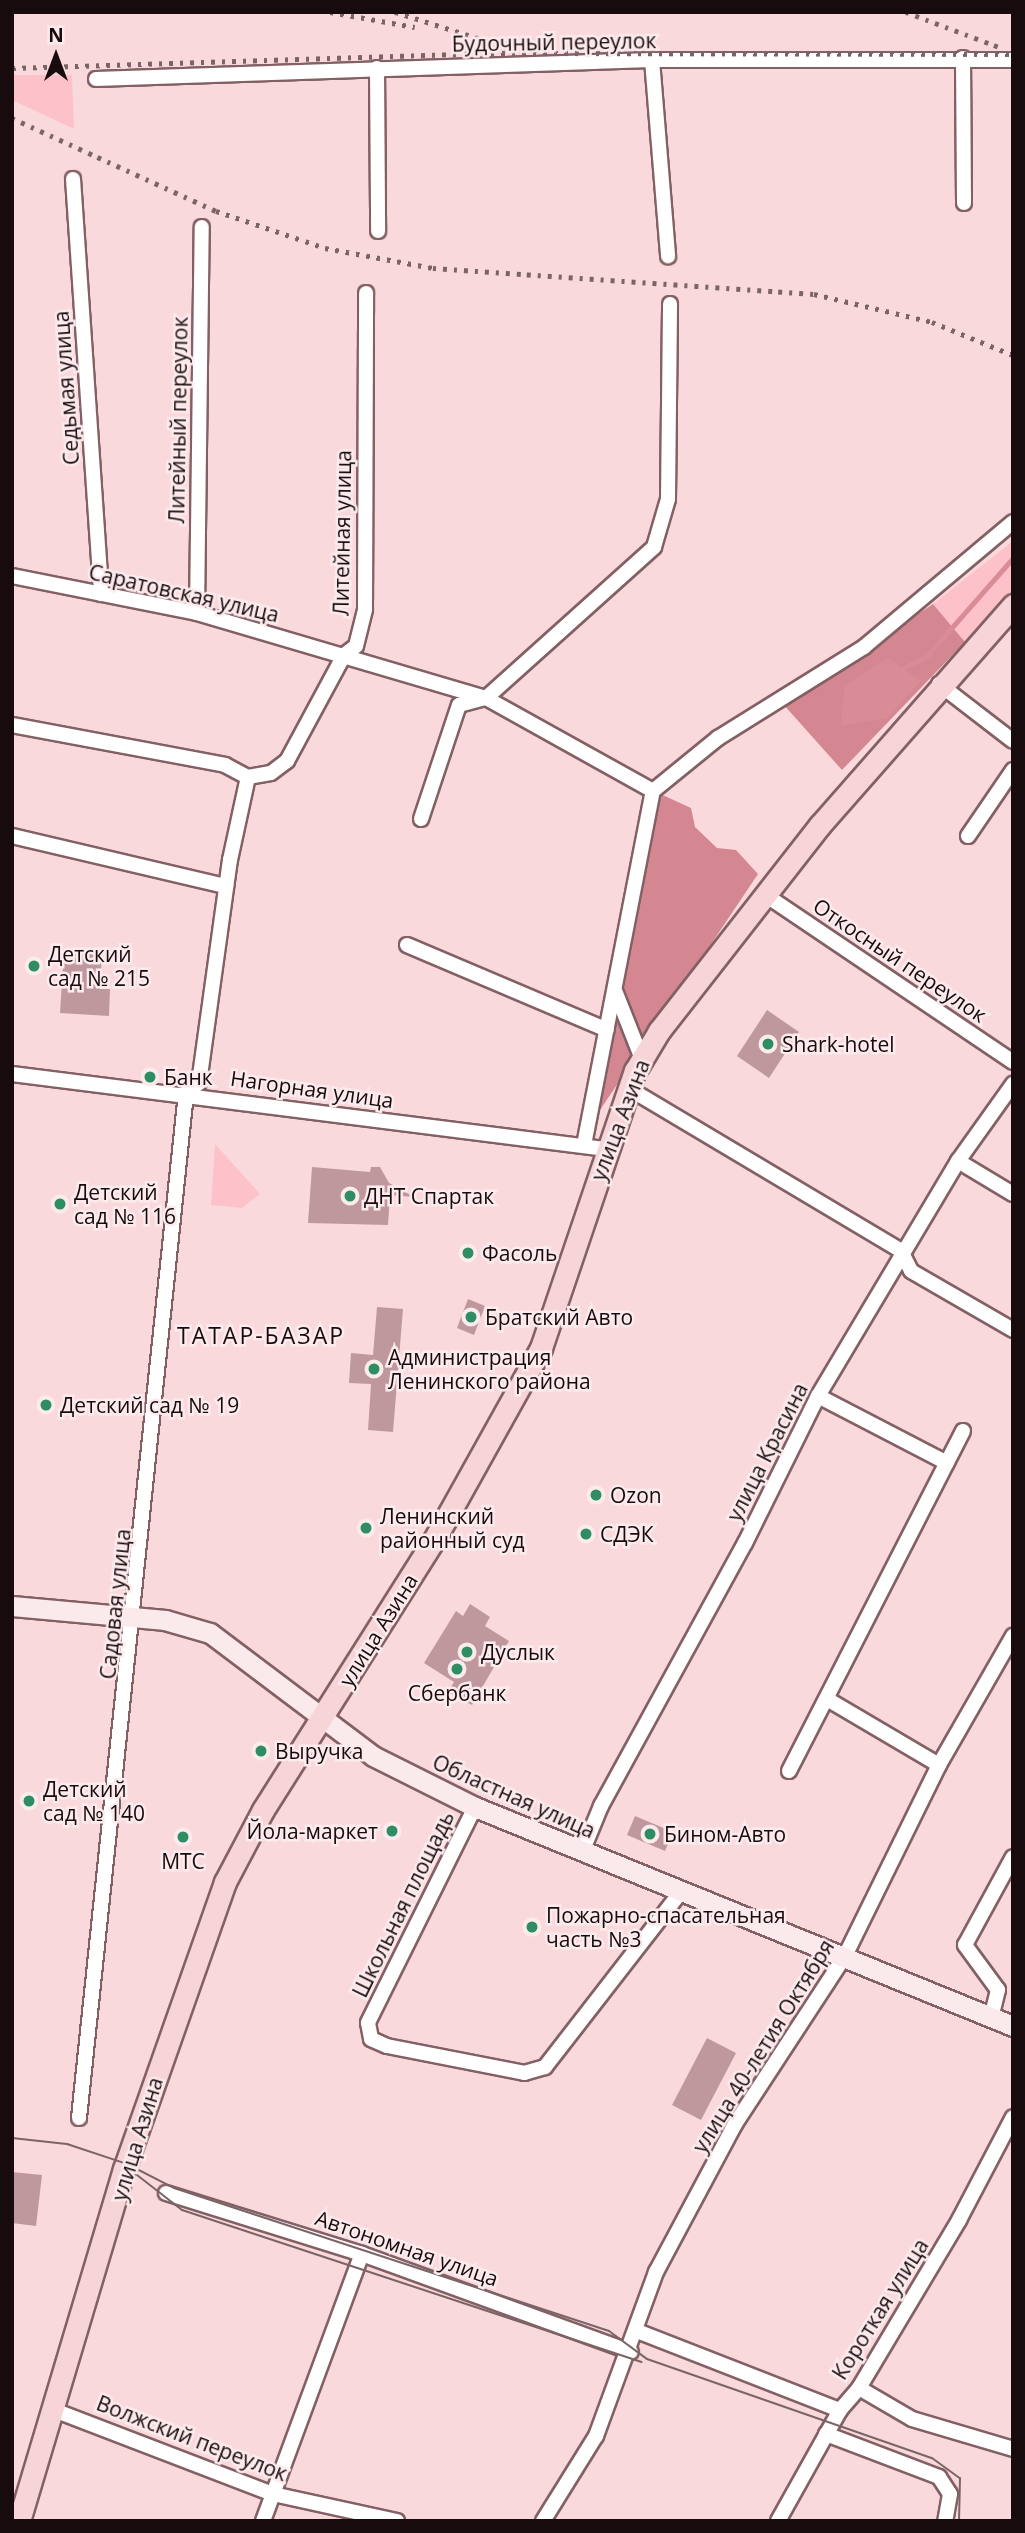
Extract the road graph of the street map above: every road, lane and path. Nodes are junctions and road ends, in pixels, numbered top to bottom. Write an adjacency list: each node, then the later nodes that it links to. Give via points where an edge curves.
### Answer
1 (963, 58): 2 (street, Будочный переулок); 3 (street, Будочный переулок); 7 (street)
2 (652, 60): 4 (street, Будочный переулок); 10 (street)
3 (1013, 61)
4 (377, 68): 5 (street, Будочный переулок); 9 (street)
5 (96, 79)
6 (73, 179): 15 (street, Седьмая улица)
7 (964, 203)
8 (202, 227): 17 (street, Литейный переулок)
9 (377, 231)
10 (668, 256)
11 (366, 293): 18 (street, Литейная улица, via 365,609 356,646)
12 (670, 304): 20 (street, via 668,499 654,547)
13 (1013, 522): 25 (street, via 864,647 718,738)
14 (12, 577): 15 (street, Саратовская улица)
15 (101, 594): 17 (street, Саратовская улица)
16 (1013, 605): 19 (main road, улица Азина)
17 (197, 613): 18 (street, Саратовская улица)
18 (344, 655): 20 (street, Саратовская улица); 24 (street, Литейная улица, via 288,761 271,773)
19 (939, 684): 22 (street); 30 (main road, улица Азина)
20 (486, 698): 25 (street, Саратовская улица); 26 (street, via 459,705)
21 (12, 725): 24 (street, via 225,765)
22 (1013, 741)
23 (1013, 770): 28 (street)
24 (248, 777): 29 (street)
25 (653, 791): 32 (street)
26 (421, 819)
27 (12, 836): 29 (street)
28 (968, 836)
29 (226, 886): 39 (street, via 199,1083)
30 (764, 894): 34 (main road, улица Азина); 35 (street, Откосный переулок)
31 (407, 946): 33 (street)
32 (615, 991): 33 (street); 34 (street)
33 (607, 1030): 40 (street)
34 (642, 1059): 38 (main road, улица Азина)
35 (1013, 1062)
36 (12, 1074): 39 (street, Нагорная улица)
37 (1013, 1084): 42 (street, улица Красина)
38 (628, 1088): 41 (main road, улица Азина); 44 (street)
39 (186, 1093): 40 (street, Нагорная улица); 50 (street, Садовая улица)
40 (584, 1145): 41 (street, Нагорная улица)
41 (606, 1149): 53 (main road, улица Азина, via 541,1348 438,1533)
42 (958, 1161): 43 (street); 44 (street, улица Красина)
43 (1013, 1194)
44 (901, 1251): 45 (street, via 911,1271); 46 (street, улица Красина)
45 (1013, 1330)
46 (818, 1396): 48 (street); 57 (street, улица Красина, via 745,1543 601,1806)
47 (963, 1431): 48 (street)
48 (947, 1463): 52 (street)
49 (12, 1606): 50 (main road, Областная улица)
50 (135, 1617): 53 (main road, Областная улица, via 210,1633); 64 (street, Садовая улица)
51 (1013, 1636): 54 (street, улица 40-летия Октября)
52 (827, 1699): 54 (street); 55 (street)
53 (324, 1717): 56 (main road, Областная улица, via 373,1756); 70 (main road, улица Азина, via 262,1810 197,1953 124,2169)
54 (939, 1765): 60 (street, улица 40-летия Октября)
55 (789, 1771)
56 (475, 1807): 57 (main road, Областная улица); 59 (street, Школьная площадь, via 368,2023 371,2039 387,2046 524,2073 545,2067)
57 (582, 1852): 59 (main road, Областная улица)
58 (1013, 1857): 61 (street, via 965,1945 998,1990)
59 (680, 1893): 60 (main road, Областная улица)
60 (845, 1956): 61 (main road, Областная улица); 67 (street, улица 40-летия Октября, via 735,2124 656,2272)
61 (991, 2018): 62 (main road, Областная улица)
62 (1013, 2026)
63 (1013, 2117): 69 (street, Короткая улица)
64 (79, 2118)
65 (166, 2193): 66 (street, Автономная улица)
66 (362, 2253): 68 (street, Автономная улица); 74 (street)
67 (637, 2331): 68 (street, улица 40-летия Октября); 71 (street)
68 (631, 2351): 78 (street, улица 40-летия Октября, via 597,2436)
69 (859, 2388): 71 (street, Короткая улица); 73 (street, via 912,2418)
70 (54, 2410): 74 (street, Волжский переулок); 75 (main road, улица Азина)
71 (839, 2410): 72 (street, Короткая улица)
72 (826, 2434): 79 (street, Короткая улица); 80 (street, via 939,2477 950,2494)
73 (1013, 2449)
74 (273, 2494): 76 (street); 77 (street, Волжский переулок)
75 (19, 2521)
76 (263, 2521)
77 (397, 2521)
78 (543, 2521)
79 (778, 2521)
80 (945, 2521)

